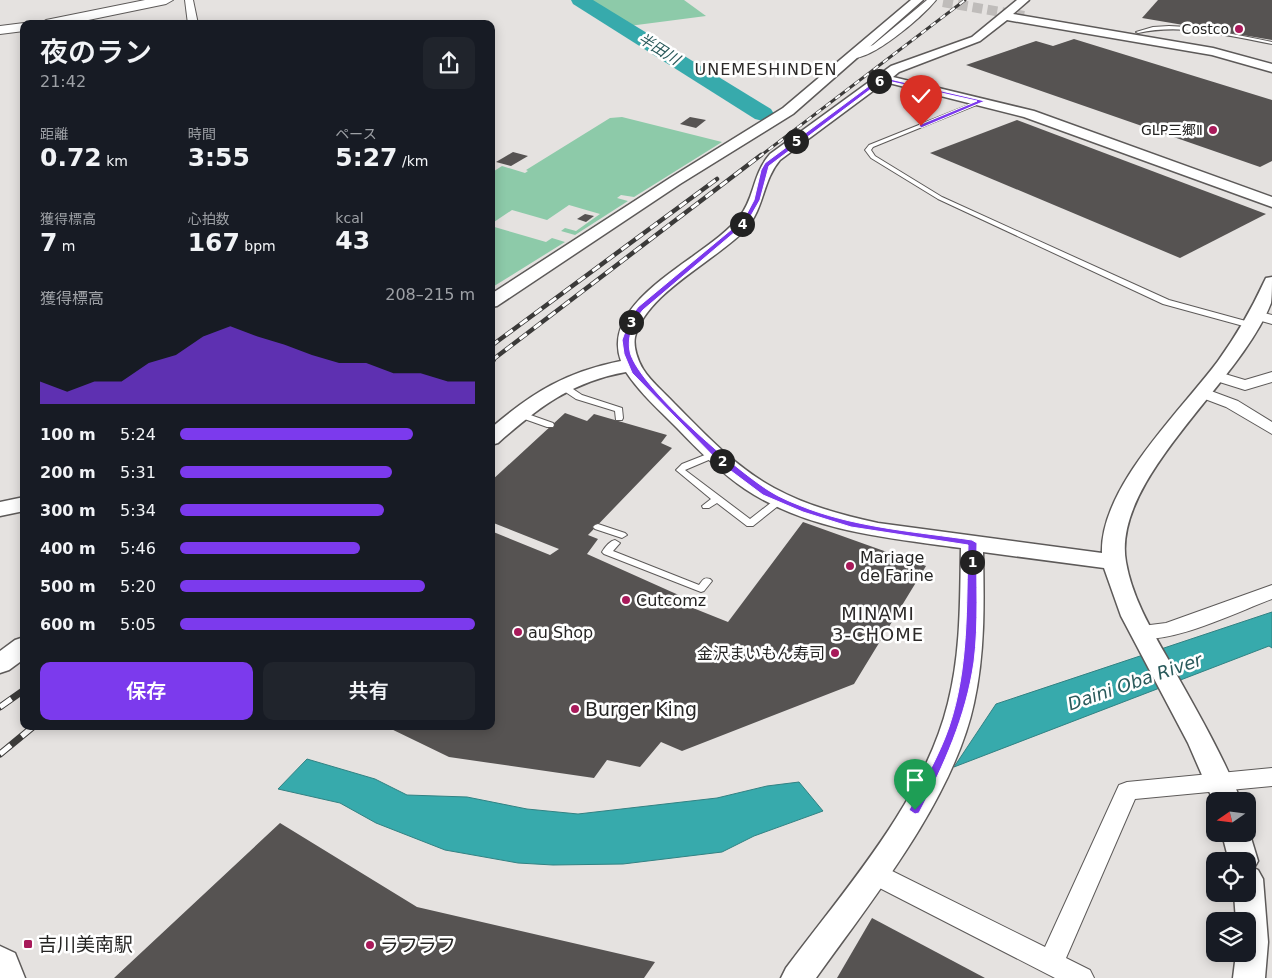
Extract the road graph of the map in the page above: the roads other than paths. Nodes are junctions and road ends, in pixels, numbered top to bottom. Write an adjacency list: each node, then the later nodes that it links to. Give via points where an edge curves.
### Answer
1 (166, 0): 7 (main road)
2 (189, 0): 8 (street)
3 (918, 0): 14 (street)
4 (932, 0): 5 (street); 14 (street, via 876,47)
5 (943, 2)
6 (1017, 11): 11 (street); 13 (street); 17 (street); 18 (street, via 976,38 910,62)
7 (71, 20)
8 (192, 20)
9 (20, 28): 10 (main road)
10 (0, 30)
11 (1138, 32): 12 (lane, via 1177,28); 15 (street, via 1225,40 1251,50)
12 (1272, 46)
13 (1222, 51): 15 (street); 17 (street)
14 (853, 56): 22 (street, via 788,111)
15 (1253, 57): 16 (street)
16 (1272, 62)
17 (1272, 67)
18 (882, 78): 19 (street); 24 (street, via 775,157 763,170 757,200 746,220 640,308 625,340)
19 (983, 101): 20 (street, via 1029,114); 23 (lane, via 871,146 868,150 873,157 940,198 1166,302)
20 (1272, 202)
21 (1272, 282): 23 (street)
22 (495, 299)
23 (1263, 312): 25 (street)
24 (632, 364): 27 (street, via 591,373); 34 (street, via 652,391)
25 (1215, 376): 26 (street, via 1245,386); 28 (street)
26 (1272, 377)
27 (562, 384): 29 (street); 30 (lane, via 579,397 619,410)
28 (1203, 393): 32 (street, via 1232,404); 44 (street, via 1122,504 1112,544)
29 (519, 414): 31 (lane); 33 (street)
30 (619, 418)
31 (550, 425)
32 (1272, 429)
33 (495, 435)
34 (715, 454): 35 (lane, via 680,470); 36 (street, via 747,481)
35 (717, 499): 36 (lane, via 750,524); 38 (lane)
36 (780, 500): 43 (street, via 851,524)
37 (20, 505): 39 (street)
38 (706, 506)
39 (0, 509)
40 (598, 527): 41 (lane)
41 (622, 535)
42 (615, 543): 45 (lane, via 607,552 701,589)
43 (972, 543): 44 (street); 52 (street, via 969,661 954,728 915,810)
44 (1114, 562): 47 (street, via 1124,597)
45 (707, 581)
46 (1272, 592): 47 (street)
47 (1144, 637): 51 (street)
48 (20, 649): 49 (street)
49 (0, 664)
50 (1272, 777): 51 (street)
51 (1223, 791): 55 (street, via 1127,791)
52 (873, 873): 55 (street); 57 (street)
53 (1250, 902): 59 (street, via 1253,942)
54 (0, 960): 56 (street)
55 (1051, 963): 58 (street)
56 (9, 978)
57 (797, 978)
58 (1081, 978)
59 (1249, 978)

